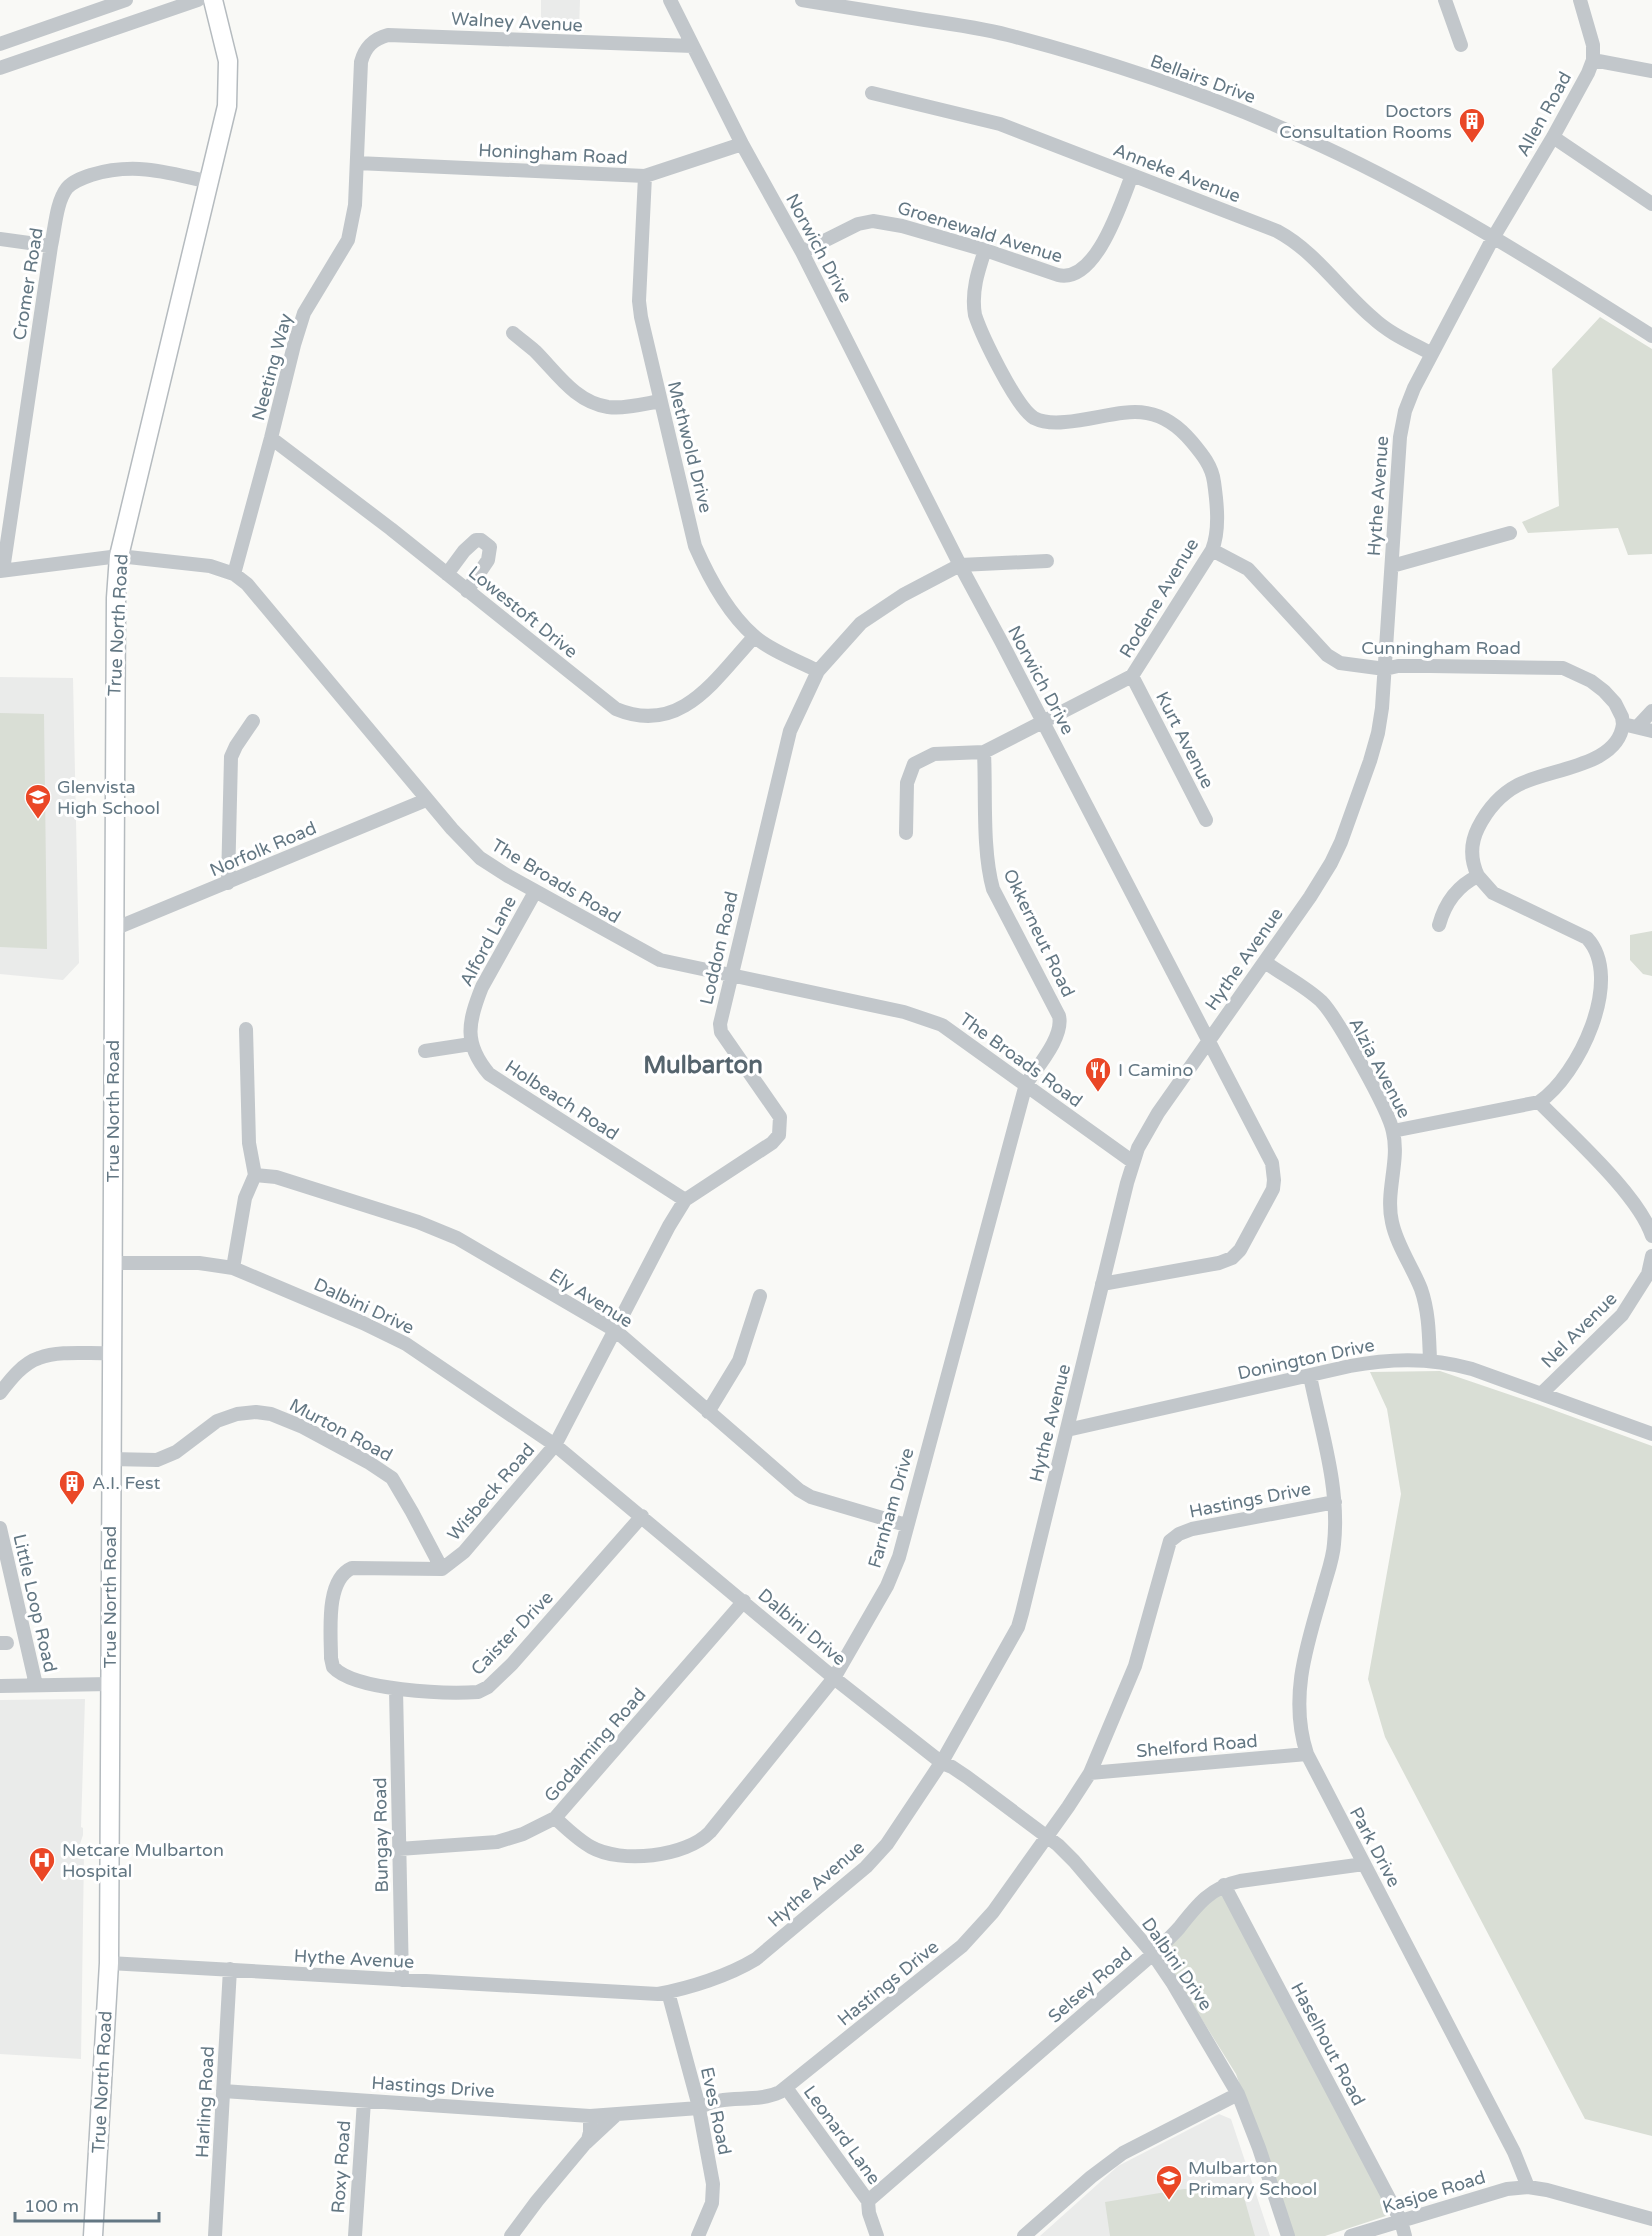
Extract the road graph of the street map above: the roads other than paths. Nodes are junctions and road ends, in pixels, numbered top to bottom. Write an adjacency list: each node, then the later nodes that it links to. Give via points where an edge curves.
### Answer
1 (126, 0): 10 (street)
2 (198, 0): 14 (street)
3 (213, 0): 23 (main road, True North Road, via 229,82 228,106)
4 (670, 0): 9 (street, Norwich Drive)
5 (685, 0): 9 (street)
6 (802, 0): 25 (street, Bellairs Drive, via 1007,35 1190,92 1322,146 1405,187)
7 (1445, 0): 11 (street)
8 (1580, 0): 13 (street, Allen Road)
9 (680, 17): 12 (street, Norwich Drive)
10 (0, 44)
11 (1461, 45)
12 (693, 46): 15 (street, Walney Avenue, via 388,35 368,46); 19 (street, Norwich Drive)
13 (1593, 60): 16 (street); 18 (street, Allen Road)
14 (0, 68)
15 (361, 70): 20 (street, Neeting Way)
16 (1652, 71)
17 (872, 93): 22 (street, Anneke Avenue, via 1000,124)
18 (1553, 137): 24 (street); 25 (street, Allen Road)
19 (742, 144): 21 (street, Honingham Road); 29 (street, Norwich Drive)
20 (357, 163): 21 (street, Honingham Road); 34 (street, Neeting Way, via 348,240 304,313)
21 (645, 176): 33 (street, Methwold Drive, via 639,301)
22 (1132, 176): 28 (street, Groenewald Avenue, via 1104,240 1077,274 1058,275); 32 (street, Anneke Avenue, via 1287,237 1317,260 1374,320)
23 (209, 182): 27 (street, Cromer Road, via 140,167 84,178 71,184 62,196); 37 (main road, True North Road)
24 (1652, 204)
25 (1493, 238): 31 (street, Bellairs Drive); 32 (street, Hythe Avenue)
26 (0, 239): 27 (street)
27 (51, 246): 41 (street, Cromer Road)
28 (985, 250): 29 (street, Groenewald Avenue, via 873,221); 36 (street, Rodene Avenue, via 973,306 1018,402 1032,417 1055,423 1137,411 1170,421 1190,439 1212,472 1216,530)
29 (802, 252): 39 (street, Norwich Drive)
30 (513, 333): 33 (street, via 587,400 607,407)
31 (1652, 336)
32 (1432, 354): 40 (street, Hythe Avenue, via 1407,404 1401,429)
33 (660, 401): 45 (street, Methwold Drive, via 695,546 720,593)
34 (271, 438): 42 (street, Neeting Way); 43 (street, Lowestoft Drive)
35 (1510, 533): 40 (street)
36 (1212, 550): 46 (street, Cunningham Road, via 1248,570 1327,655 1340,663); 48 (street, Rodene Avenue)
37 (119, 556): 41 (street, The Broads Road); 42 (street, The Broads Road, via 210,566); 62 (main road, True North Road, via 114,639)
38 (1047, 561): 39 (street, Loddon Road)
39 (960, 565): 47 (street, Loddon Road, via 861,623); 51 (street, Norwich Drive)
40 (1392, 566): 46 (street, Hythe Avenue)
41 (2, 571)
42 (234, 574): 55 (street, The Broads Road, via 247,584)
43 (447, 574): 44 (street, Lowestoft Drive); 44 (street, via 476,540 486,543 490,547 488,560)
44 (467, 591): 45 (street, Lowestoft Drive, via 616,709 647,718 686,706)
45 (754, 637): 47 (street, Methwold Drive)
46 (1385, 669): 52 (street, Cunningham Road, via 1563,668 1604,691 1615,703); 63 (street, Hythe Avenue, via 1378,733 1341,842 1322,878)
47 (818, 671): 64 (street, Loddon Road, via 790,731)
48 (1132, 676): 51 (street, Rodene Avenue); 56 (street, Kurt Avenue)
49 (1652, 711): 53 (street)
50 (253, 722): 59 (street, via 231,757)
51 (1043, 722): 54 (street, Rodene Avenue); 66 (street, Norwich Drive)
52 (1623, 724): 53 (street); 58 (street, via 1618,740 1608,752 1526,781 1503,795 1479,827 1472,848)
53 (1645, 729)
54 (984, 752): 57 (street, via 934,754 914,764 907,783); 69 (street, Okkerneut Road, via 987,852 993,889 1060,1021 1057,1037)
55 (426, 800): 59 (street, Norfolk Road); 60 (street, The Broads Road, via 480,858)
56 (1206, 820)
57 (906, 833)
58 (1478, 876): 61 (street, via 1458,889); 70 (street, via 1493,893 1587,938 1601,963 1599,1004 1591,1027 1572,1066)
59 (228, 883): 62 (street, Norfolk Road)
60 (536, 892): 64 (street, The Broads Road, via 648,955); 67 (street, Alford Lane, via 482,987 471,1020)
61 (1439, 925)
62 (114, 929): 77 (main road, True North Road)
63 (1265, 962): 66 (street, Hythe Avenue); 71 (street, Alzia Avenue, via 1327,1008 1368,1078)
64 (730, 976): 69 (street, The Broads Road, via 924,1017 942,1025); 74 (street, Loddon Road, via 721,1032 776,1108 781,1126 772,1143)
65 (246, 1029): 73 (street, via 249,1143)
66 (1208, 1041): 72 (street, Hythe Avenue, via 1158,1113); 79 (street, Norwich Drive, via 1272,1163 1271,1193 1240,1250 1229,1260)
67 (471, 1044): 68 (street); 74 (street, Holbeach Road, via 489,1074)
68 (425, 1051)
69 (1026, 1084): 72 (street, The Broads Road); 94 (street, Farnham Drive)
70 (1539, 1102): 71 (street); 75 (street, via 1624,1191)
71 (1393, 1131): 83 (street, Alzia Avenue, via 1391,1218 1394,1234 1427,1308)
72 (1133, 1162): 79 (street, Hythe Avenue)
73 (255, 1175): 78 (street, via 245,1198); 81 (street, Ely Avenue, via 276,1177 435,1228)
74 (685, 1200): 81 (street, Loddon Road)
75 (1652, 1236)
76 (1652, 1256): 86 (street, Nel Avenue, via 1648,1274 1622,1315)
77 (112, 1263): 78 (street, Dalbini Drive, via 199,1263); 82 (main road, True North Road)
78 (233, 1268): 90 (street, Dalbini Drive, via 406,1344)
79 (1102, 1284): 88 (street, Hythe Avenue)
80 (760, 1296): 87 (street, via 739,1361)
81 (616, 1330): 87 (street, Ely Avenue); 90 (street, Loddon Road)
82 (111, 1353): 85 (street, via 37,1358 16,1373); 91 (main road, True North Road)
83 (1430, 1360): 84 (street, Donington Drive, via 1374,1362); 86 (street, Donington Drive, via 1464,1367)
84 (1310, 1376): 88 (street, Donington Drive); 92 (street, Park Drive)
85 (0, 1393)
86 (1541, 1394): 89 (street, Donington Drive)
87 (708, 1412): 94 (street, Ely Avenue, via 799,1491)
88 (1067, 1430): 104 (street, Hythe Avenue, via 1018,1627)
89 (1652, 1434)
90 (555, 1445): 93 (street, Dalbini Drive); 96 (street, Wisbeck Road, via 464,1552)
91 (111, 1459): 96 (street, Murton Road, via 157,1460 176,1452 217,1421 237,1414 271,1414 303,1427 392,1478); 99 (main road, True North Road)
92 (1335, 1502): 103 (street, Park Drive, via 1333,1554 1299,1684 1299,1713); 105 (street, Hastings Drive, via 1192,1529 1170,1541 1142,1648)
93 (642, 1516): 97 (street, Dalbini Drive); 102 (street, Caister Drive, via 488,1687 467,1693)
94 (906, 1525): 98 (street, Farnham Drive, via 887,1586)
95 (0, 1528): 100 (street, Little Loop Road)
96 (442, 1569): 102 (street, Caister Drive, via 352,1568 338,1579 333,1597 333,1667 355,1680)
97 (744, 1601): 98 (street, Dalbini Drive); 106 (street, Godalming Road)
98 (834, 1678): 104 (street, Dalbini Drive); 106 (street, Farnham Drive, via 710,1832 692,1846 653,1855 608,1853 592,1848)
99 (110, 1684): 100 (street); 112 (main road, True North Road)
100 (36, 1685): 101 (street)
101 (0, 1686)
102 (396, 1689): 108 (street, Bungay Road)
103 (1307, 1754): 105 (street, Shelford Road); 109 (street, Park Drive)
104 (942, 1762): 107 (street, Dalbini Drive); 115 (street, Hythe Avenue, via 878,1856 772,1946 744,1966)
105 (1090, 1773): 107 (street, Hastings Drive)
106 (555, 1818): 108 (street, Godalming Road, via 497,1842)
107 (1047, 1836): 111 (street, Dalbini Drive, via 1074,1861); 116 (street, Hastings Drive, via 980,1929)
108 (399, 1849): 114 (street, Bungay Road)
109 (1364, 1864): 110 (street, Selsey Road); 124 (street, Park Drive, via 1514,2152)
110 (1224, 1885): 111 (street, Selsey Road, via 1204,1898); 127 (street, Haselhout Road)
111 (1153, 1954): 118 (street, Dalbini Drive); 125 (street, Selsey Road)
112 (109, 1963): 113 (street, Hythe Avenue); 128 (main road, True North Road)
113 (230, 1970): 114 (street, Hythe Avenue); 117 (street, Harling Road)
114 (402, 1980): 115 (street, Hythe Avenue)
115 (668, 1992): 120 (street, Eves Road)
116 (787, 2089): 120 (street, Hastings Drive, via 769,2096 711,2102); 125 (street, Leonard Lane)
117 (223, 2091): 119 (street, Hastings Drive); 129 (street, Harling Road)
118 (1238, 2094): 134 (street, via 1123,2153); 135 (street, Dalbini Drive)
119 (364, 2101): 121 (street, Hastings Drive); 130 (street, Roxy Road)
120 (699, 2108): 122 (street, Hastings Drive); 132 (street, Eves Road, via 713,2194)
121 (590, 2115): 122 (street, Hastings Drive); 123 (street)
122 (616, 2115): 123 (street)
123 (586, 2143): 131 (street)
124 (1528, 2187): 126 (street); 127 (street, Kasjoe Road, via 1507,2189)
125 (868, 2201): 133 (street, Leonard Lane)
126 (1652, 2218)
127 (1401, 2221): 136 (street, Kasjoe Road); 137 (street, Haselhout Road)
128 (93, 2236)
129 (215, 2236)
130 (355, 2236)
131 (511, 2236)
132 (698, 2236)
133 (878, 2236)
134 (1024, 2236)
135 (1288, 2236)
136 (1351, 2236)
137 (1405, 2236)

